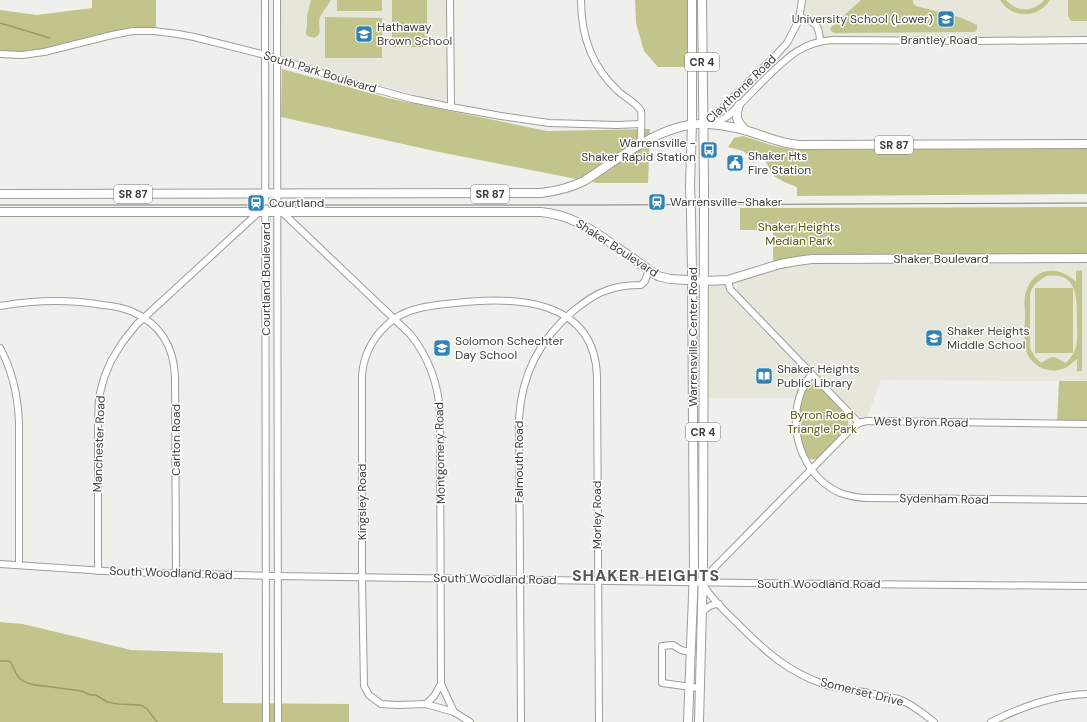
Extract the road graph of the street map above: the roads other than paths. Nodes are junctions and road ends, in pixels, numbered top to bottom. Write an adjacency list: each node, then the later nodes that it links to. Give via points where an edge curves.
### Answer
1 (265, 0): 13 (street, Courtland Boulevard)
2 (277, 0): 14 (street, Courtland Boulevard)
3 (450, 0): 16 (street)
4 (581, 0): 17 (street, via 587,45 595,62 607,80 642,112)
5 (692, 0): 18 (main road, Warrensville Center Road / CR 4)
6 (702, 0): 19 (main road, Warrensville Center Road / CR 4)
7 (802, 0): 8 (street, Claythorne Road)
8 (800, 17): 10 (street, via 818,27); 19 (street, Claythorne Road, via 781,50 721,110)
9 (1087, 40): 10 (street, Brantley Road)
10 (820, 41): 11 (street, Brantley Road)
11 (794, 53): 15 (street, Claythorne Road)
12 (0, 54): 13 (street, South Park Boulevard, via 44,52 112,35 154,31 194,37)
13 (265, 55): 14 (street, South Park Boulevard); 24 (street, Courtland Boulevard)
14 (276, 58): 16 (street, South Park Boulevard, via 360,85); 25 (street, Courtland Boulevard)
15 (739, 105): 19 (street, Claythorne Road, via 724,119); 20 (main road, via 737,119)
16 (451, 107): 17 (street, South Park Boulevard, via 549,123)
17 (641, 124): 21 (street)
18 (692, 124): 19 (main road, SR 87); 21 (main road, SR 87, via 658,134); 33 (main road, Warrensville Center Road / CR 4, bridge)
19 (703, 124): 20 (main road, SR 87); 35 (main road, Warrensville Center Road / CR 4, bridge)
20 (744, 130): 22 (main road, SR 87, via 782,143 799,145)
21 (640, 144): 25 (main road, SR 87, via 580,183 546,193)
22 (1087, 144)
23 (0, 194): 24 (main road, SR 87)
24 (265, 194): 25 (main road, SR 87); 27 (street, Courtland Boulevard)
25 (276, 194): 28 (street, Courtland Boulevard)
26 (0, 212): 27 (main road, Shaker Boulevard / SR 87)
27 (262, 212): 28 (main road, Shaker Boulevard / SR 87); 29 (street, Courtland Boulevard); 38 (street, Manchester Road)
28 (279, 212): 30 (street, Courtland Boulevard); 32 (main road, Shaker Boulevard / SR 87, via 553,214 585,226); 39 (street, Montgomery Road)
29 (265, 241): 30 (street); 42 (street, Courtland Boulevard)
30 (276, 241): 43 (street, Courtland Boulevard)
31 (1087, 258): 34 (main road, Shaker Boulevard / SR 87, via 812,259 780,264)
32 (649, 270): 33 (main road, Shaker Boulevard / SR 87, via 670,279); 37 (street, Falmouth Road, via 645,282 641,285 622,286 604,291)
33 (692, 280): 35 (main road, Shaker Boulevard / SR 87); 60 (main road, Warrensville Center Road / CR 4)
34 (728, 280): 35 (main road, Shaker Boulevard / SR 87); 41 (street, via 730,289)
35 (704, 281): 60 (main road, Warrensville Center Road / CR 4)
36 (0, 306): 38 (street, Carlton Road, via 46,302 87,303 125,309)
37 (567, 317): 39 (street, Morley Road, via 540,305 494,301 436,306); 58 (street, Falmouth Road, via 545,340 533,360 520,404); 59 (street, Morley Road, via 589,343 597,370)
38 (144, 318): 52 (street, Manchester Road, via 114,356 106,370 100,392); 53 (street, Carlton Road, via 155,327 168,345 175,370)
39 (394, 319): 56 (street, Kingsley Road, via 374,340 363,367); 57 (street, Montgomery Road, via 418,344 435,381 439,399)
40 (0, 348): 51 (street, via 11,372 18,402)
41 (812, 374): 44 (street); 46 (street, Sydenham Road, via 801,391 796,419 799,444)
42 (266, 416): 43 (street); 48 (street, Courtland Boulevard)
43 (277, 416): 49 (street, Courtland Boulevard)
44 (859, 423): 45 (street, West Byron Road, via 867,421); 46 (street, West Byron Road)
45 (1087, 424)
46 (811, 469): 47 (street, Sydenham Road, via 822,482 833,489 859,498); 60 (street, West Byron Road)
47 (1087, 500)
48 (266, 558): 49 (street); 54 (street, Courtland Boulevard)
49 (277, 558): 55 (street, Courtland Boulevard)
50 (0, 564): 51 (street, South Woodland Road)
51 (19, 565): 52 (street, South Woodland Road)
52 (98, 571): 53 (street, South Woodland Road)
53 (176, 574): 54 (street, South Woodland Road)
54 (266, 576): 55 (street, South Woodland Road); 69 (street, Courtland Boulevard)
55 (277, 576): 56 (street, South Woodland Road); 70 (street, Courtland Boulevard)
56 (362, 577): 57 (street, South Woodland Road); 71 (street, Kingsley Road, via 364,686 369,695 381,704)
57 (441, 578): 58 (street, South Woodland Road); 65 (street, Montgomery Road)
58 (519, 580): 59 (street, South Woodland Road); 76 (street, Falmouth Road)
59 (597, 581): 60 (street, South Woodland Road); 77 (street, Morley Road)
60 (698, 583): 61 (street, South Woodland Road); 62 (street, Somerset Drive); 63 (main road, Warrensville Center Road / CR 4); 64 (main road, Warrensville Center Road)
61 (1087, 586)
62 (719, 604): 63 (street, via 708,606); 80 (street, Somerset Drive, via 768,653 803,676 846,690 901,700)
63 (702, 613): 67 (main road, Warrensville Center Road / CR 4)
64 (690, 652): 66 (main road, Warrensville Center Road); 66 (street, via 673,645 662,646 662,684)
65 (442, 684): 71 (street); 72 (street, Montgomery Road)
66 (688, 688): 67 (street); 78 (main road, Warrensville Center Road)
67 (699, 688): 79 (main road, Warrensville Center Road / CR 4)
68 (1087, 694): 81 (street, via 1053,698 1017,710)
69 (266, 700): 70 (street); 73 (street, Courtland Boulevard)
70 (277, 700): 74 (street, Courtland Boulevard)
71 (426, 704): 72 (street)
72 (454, 712): 75 (street)
73 (266, 722)
74 (278, 722)
75 (470, 722)
76 (521, 722)
77 (599, 722)
78 (688, 722)
79 (699, 722)
80 (934, 722)
81 (992, 722)

